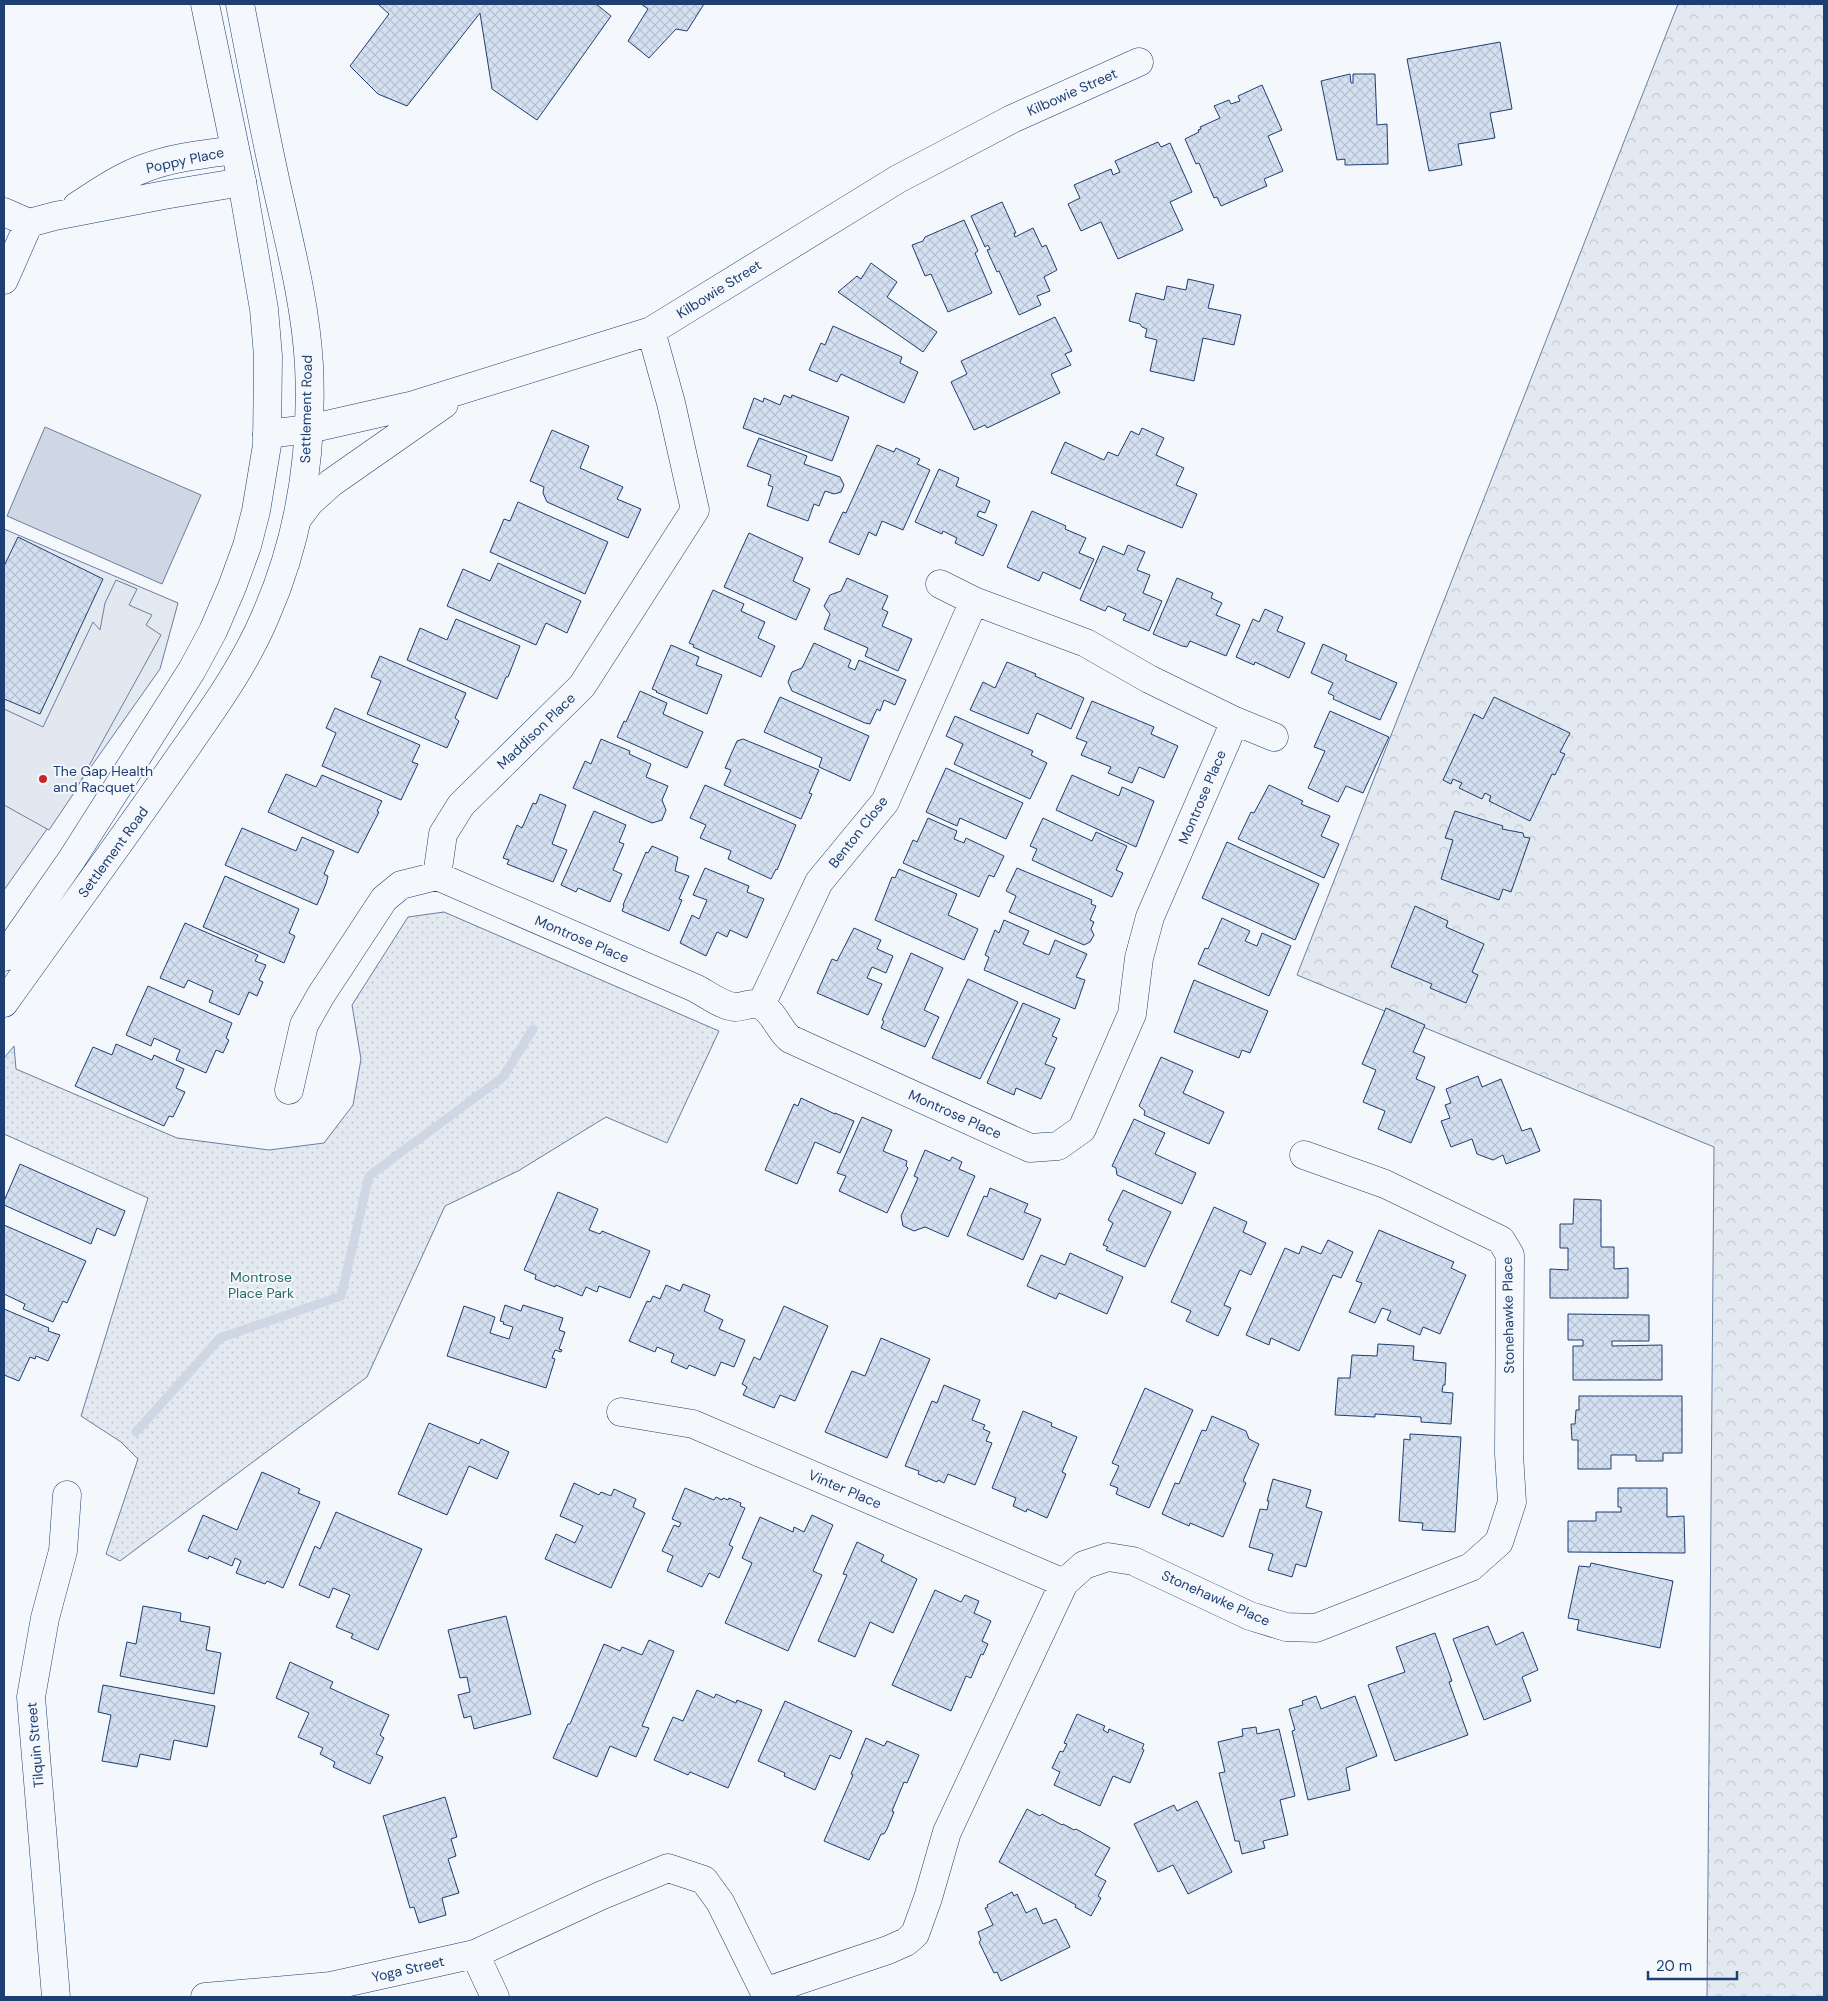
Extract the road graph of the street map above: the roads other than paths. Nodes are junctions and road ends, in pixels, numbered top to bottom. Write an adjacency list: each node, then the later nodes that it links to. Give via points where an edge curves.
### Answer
1 (205, 4): 4 (street, Settlement Road)
2 (240, 4): 5 (street, Settlement Road)
3 (1139, 62): 13 (street, Kilbowie Street, via 1012,119 898,178)
4 (236, 150): 5 (street); 6 (street, Settlement Road); 8 (street, Poppy Place, via 180,158 144,168)
5 (270, 160): 6 (street); 11 (street, Settlement Road)
6 (242, 182): 8 (street, Poppy Place); 12 (street, Settlement Road)
7 (4, 212): 9 (street)
8 (56, 216): 9 (street, Poppy Place)
9 (29, 223): 10 (street)
10 (4, 280)
11 (297, 280): 12 (street); 15 (street, Settlement Road, via 308,349)
12 (261, 285): 16 (street, Settlement Road, via 268,356)
13 (651, 331): 14 (street, Kilbowie Street); 22 (street, Maddison Place, via 696,510 582,686 460,805 443,834)
14 (466, 390): 15 (street, Kilbowie Street); 17 (street, via 331,483)
15 (309, 429): 16 (street, Kilbowie Street); 17 (street, Settlement Road)
16 (267, 434): 23 (street, Settlement Road, via 263,479 247,546 204,649 72,859)
17 (297, 519): 24 (street, Settlement Road, via 265,618 230,682 122,841)
18 (940, 584): 19 (street)
19 (974, 601): 20 (street, via 1086,643 1149,679); 25 (street, Benton Close, via 884,802 818,882)
20 (1235, 721): 21 (street); 25 (street, Montrose Place, via 1150,917 1139,958 1132,1014 1120,1044 1082,1129 1058,1146 1030,1148 790,1039)
21 (1274, 737)
22 (437, 876): 25 (street, Montrose Place, via 696,988 725,1004); 26 (street, via 401,885 384,899 304,1025)
23 (4, 957)
24 (4, 1003)
25 (761, 1005)
26 (288, 1090)
27 (1304, 1155): 30 (street, Stonehawke Place, via 1385,1184 1502,1240 1510,1255 1509,1454 1512,1502 1499,1542 1471,1567 1316,1628 1286,1627 1250,1616 1133,1561 1108,1558 1084,1565)
28 (621, 1412): 30 (street, Vinter Place, via 693,1424)
29 (67, 1495): 33 (street, Tilquin Street, via 63,1551 45,1618 30,1697)
30 (1064, 1583): 32 (street, Stonehawke Place, via 947,1832 915,1934 888,1950)
31 (475, 1954): 32 (street, Yoga Street, via 668,1868 704,1880 720,1902); 34 (street, Yoga Street, via 331,1986); 35 (street)
32 (766, 1995)
33 (56, 1997)
34 (205, 1997)
35 (495, 1997)

